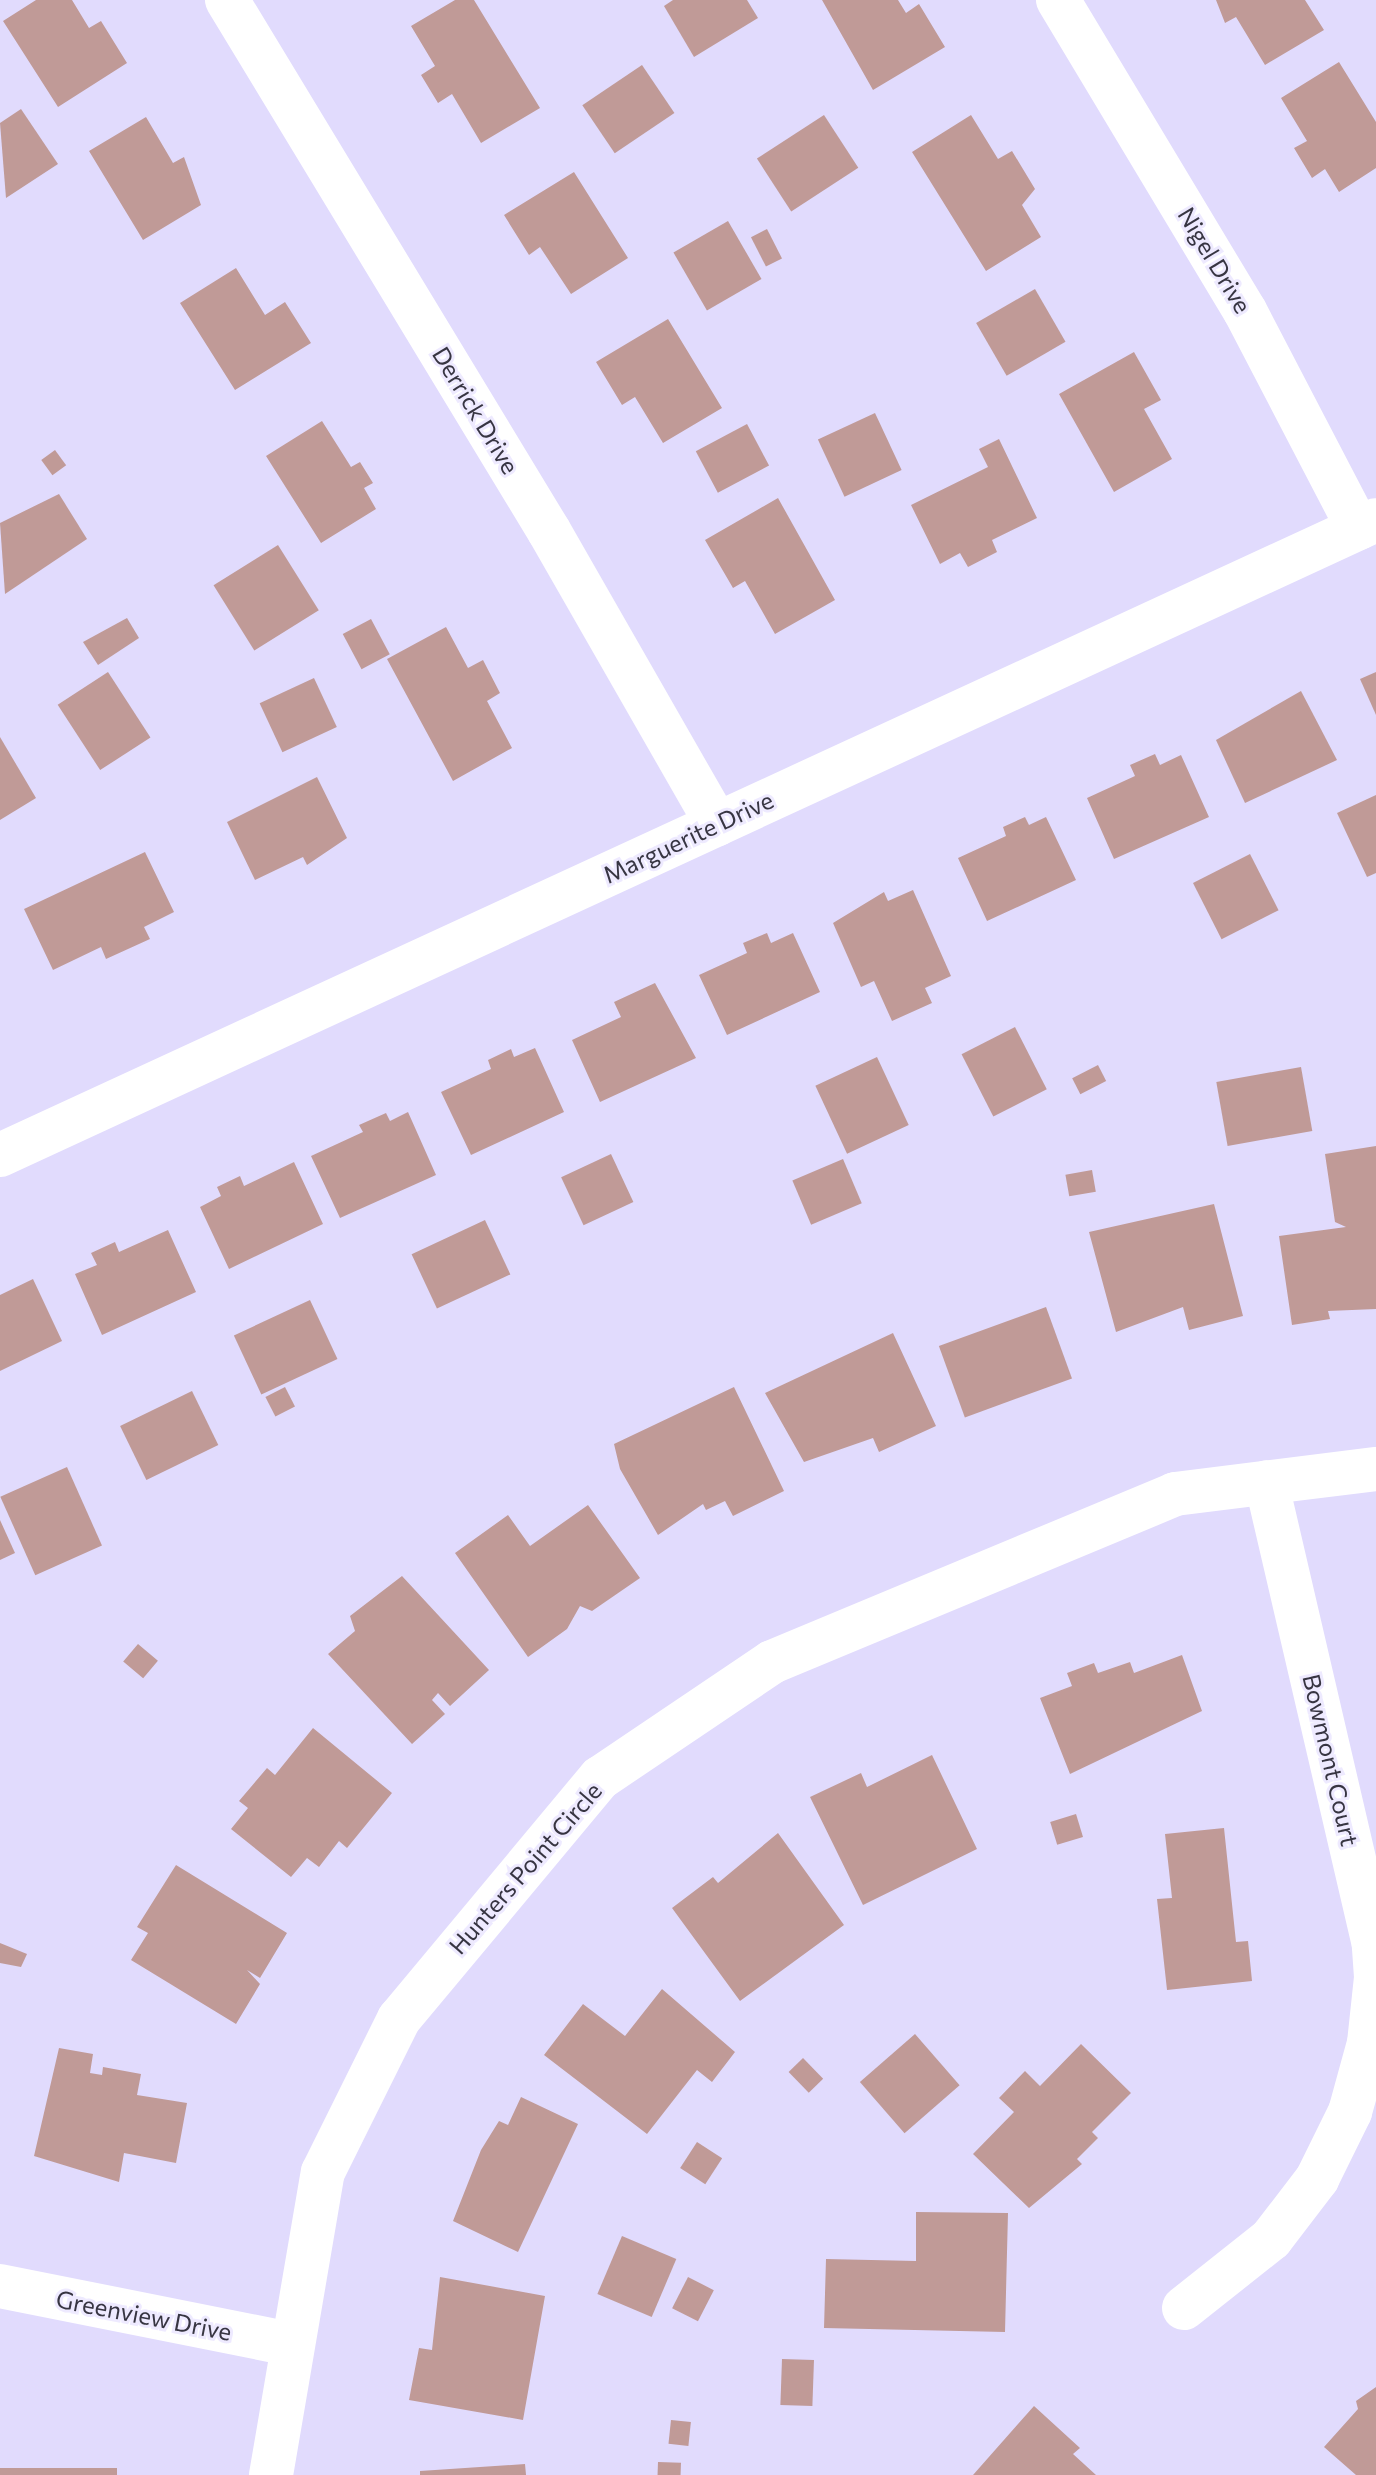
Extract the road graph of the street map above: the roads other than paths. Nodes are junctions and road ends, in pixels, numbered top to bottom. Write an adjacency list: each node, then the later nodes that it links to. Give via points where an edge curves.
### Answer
1 (227, 0): 4 (street, Derrick Drive, via 549,531)
2 (1058, 0): 3 (street, Nigel Drive)
3 (1367, 524): 4 (street, Marguerite Drive)
4 (717, 824): 5 (street, Marguerite Drive)
5 (0, 1155)
6 (1376, 1469): 7 (street, Hunters Point Circle)
7 (1266, 1482): 9 (street, Bowmont Court, via 1374,1945 1374,1990 1350,2112 1317,2179 1271,2239); 10 (street, Hunters Point Circle, via 1175,1494 772,1662 600,1778 399,2019 323,2172)
8 (0, 2286): 10 (street, Greenview Drive)
9 (1184, 2308)
10 (289, 2344): 11 (street, Hunters Point Circle)
11 (271, 2475)

